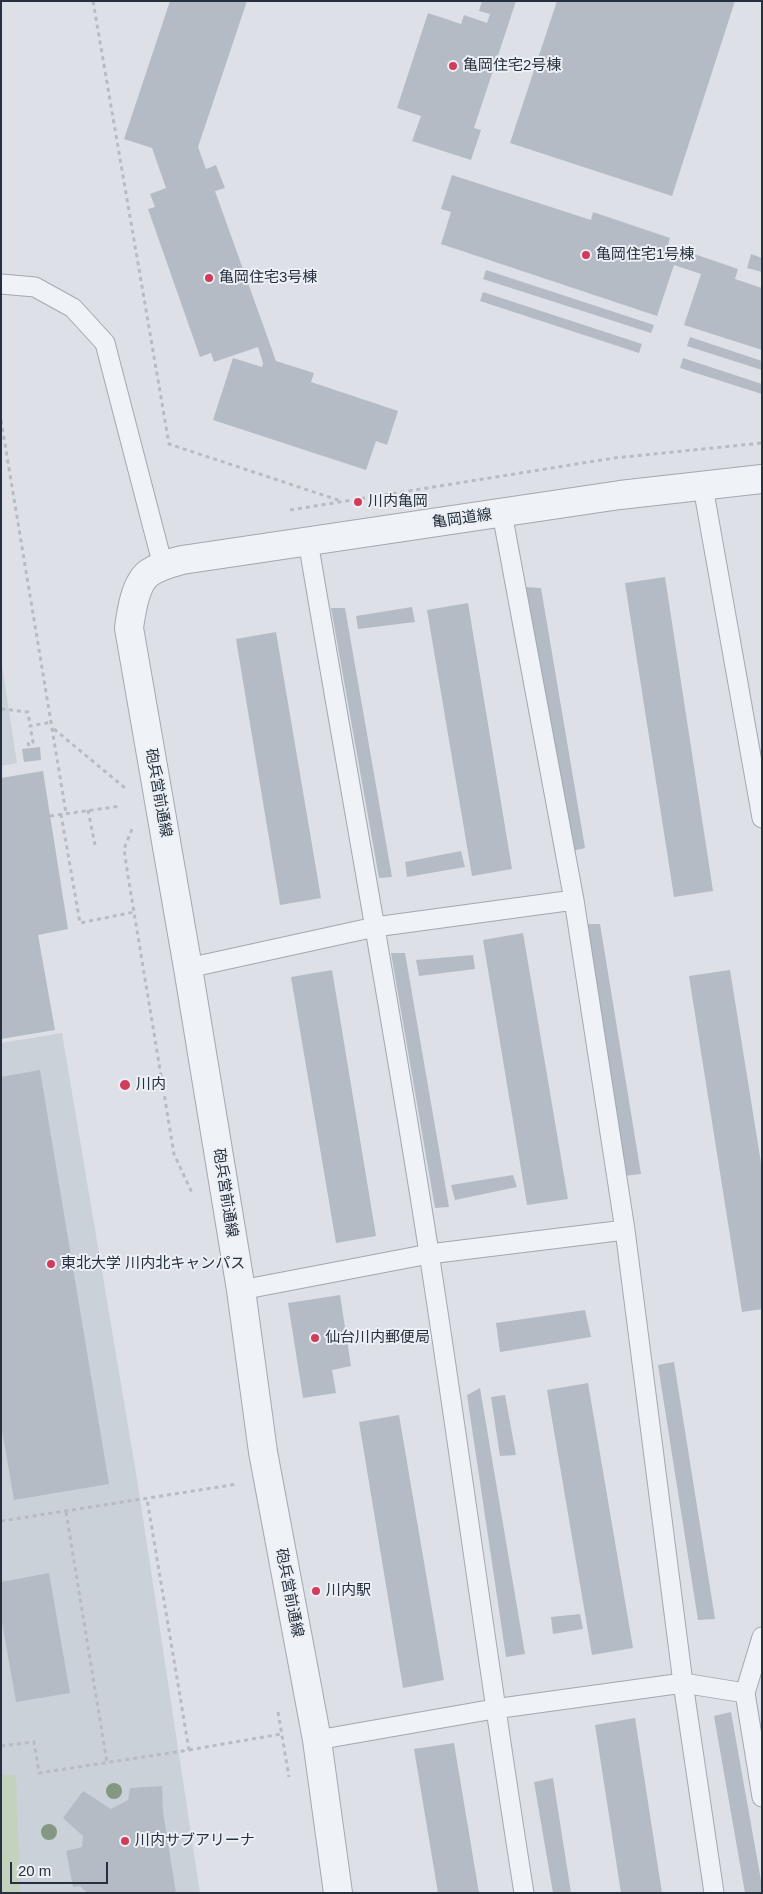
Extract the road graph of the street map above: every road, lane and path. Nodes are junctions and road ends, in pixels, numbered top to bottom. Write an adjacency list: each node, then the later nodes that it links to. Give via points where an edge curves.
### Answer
1 (92, 1): 7 (path, via 169,444)
2 (1, 284): 11 (lane, via 35,287 73,308 105,344)
3 (1, 420): 13 (path)
4 (762, 443): 7 (path, via 614,458)
5 (762, 479): 6 (street, 亀岡道線)
6 (703, 487): 9 (street, 亀岡道線, via 620,495); 23 (lane)
7 (342, 502): 8 (path)
8 (283, 512)
9 (502, 513): 10 (street, 亀岡道線); 26 (lane)
10 (308, 541): 11 (street, 亀岡道線, via 182,560); 28 (lane)
11 (164, 566): 29 (street, 砲兵営前通線, via 147,574 133,599 129,628)
12 (1, 709): 14 (path, via 28,712)
13 (52, 722): 14 (path); 15 (path)
14 (30, 726): 16 (path, via 33,742 28,742)
15 (53, 728): 17 (path, via 124,789); 20 (path)
16 (30, 754)
17 (131, 787)
18 (121, 806): 19 (path)
19 (88, 810): 20 (path); 25 (path)
20 (66, 813): 21 (path)
21 (60, 814): 22 (path); 27 (path, via 80,923)
22 (50, 816)
23 (762, 818)
24 (135, 821): 27 (path, via 124,849)
25 (95, 845)
26 (574, 900): 28 (lane); 31 (lane)
27 (134, 912): 30 (path, via 174,1154)
28 (376, 927): 29 (lane); 32 (lane)
29 (188, 968): 33 (street, 砲兵営前通線)
30 (194, 1197)
31 (625, 1230): 32 (lane); 39 (lane)
32 (429, 1254): 33 (lane); 42 (lane)
33 (241, 1290): 44 (street, 砲兵営前通線, via 263,1452)
34 (241, 1484): 35 (path)
35 (147, 1499): 36 (path); 46 (path)
36 (66, 1512): 37 (path); 47 (path)
37 (1, 1521)
38 (762, 1637): 40 (lane)
39 (683, 1683): 40 (lane); 42 (lane); 52 (lane)
40 (745, 1693): 49 (lane)
41 (277, 1705): 43 (path)
42 (494, 1709): 44 (lane); 51 (lane)
43 (282, 1734): 46 (path); 48 (path)
44 (317, 1740): 50 (street, 砲兵営前通線)
45 (1, 1746): 47 (path, via 34,1742 40,1773)
46 (188, 1750): 47 (path)
47 (107, 1762)
48 (289, 1781)
49 (762, 1797)
50 (338, 1893)
51 (524, 1893)
52 (714, 1893)

